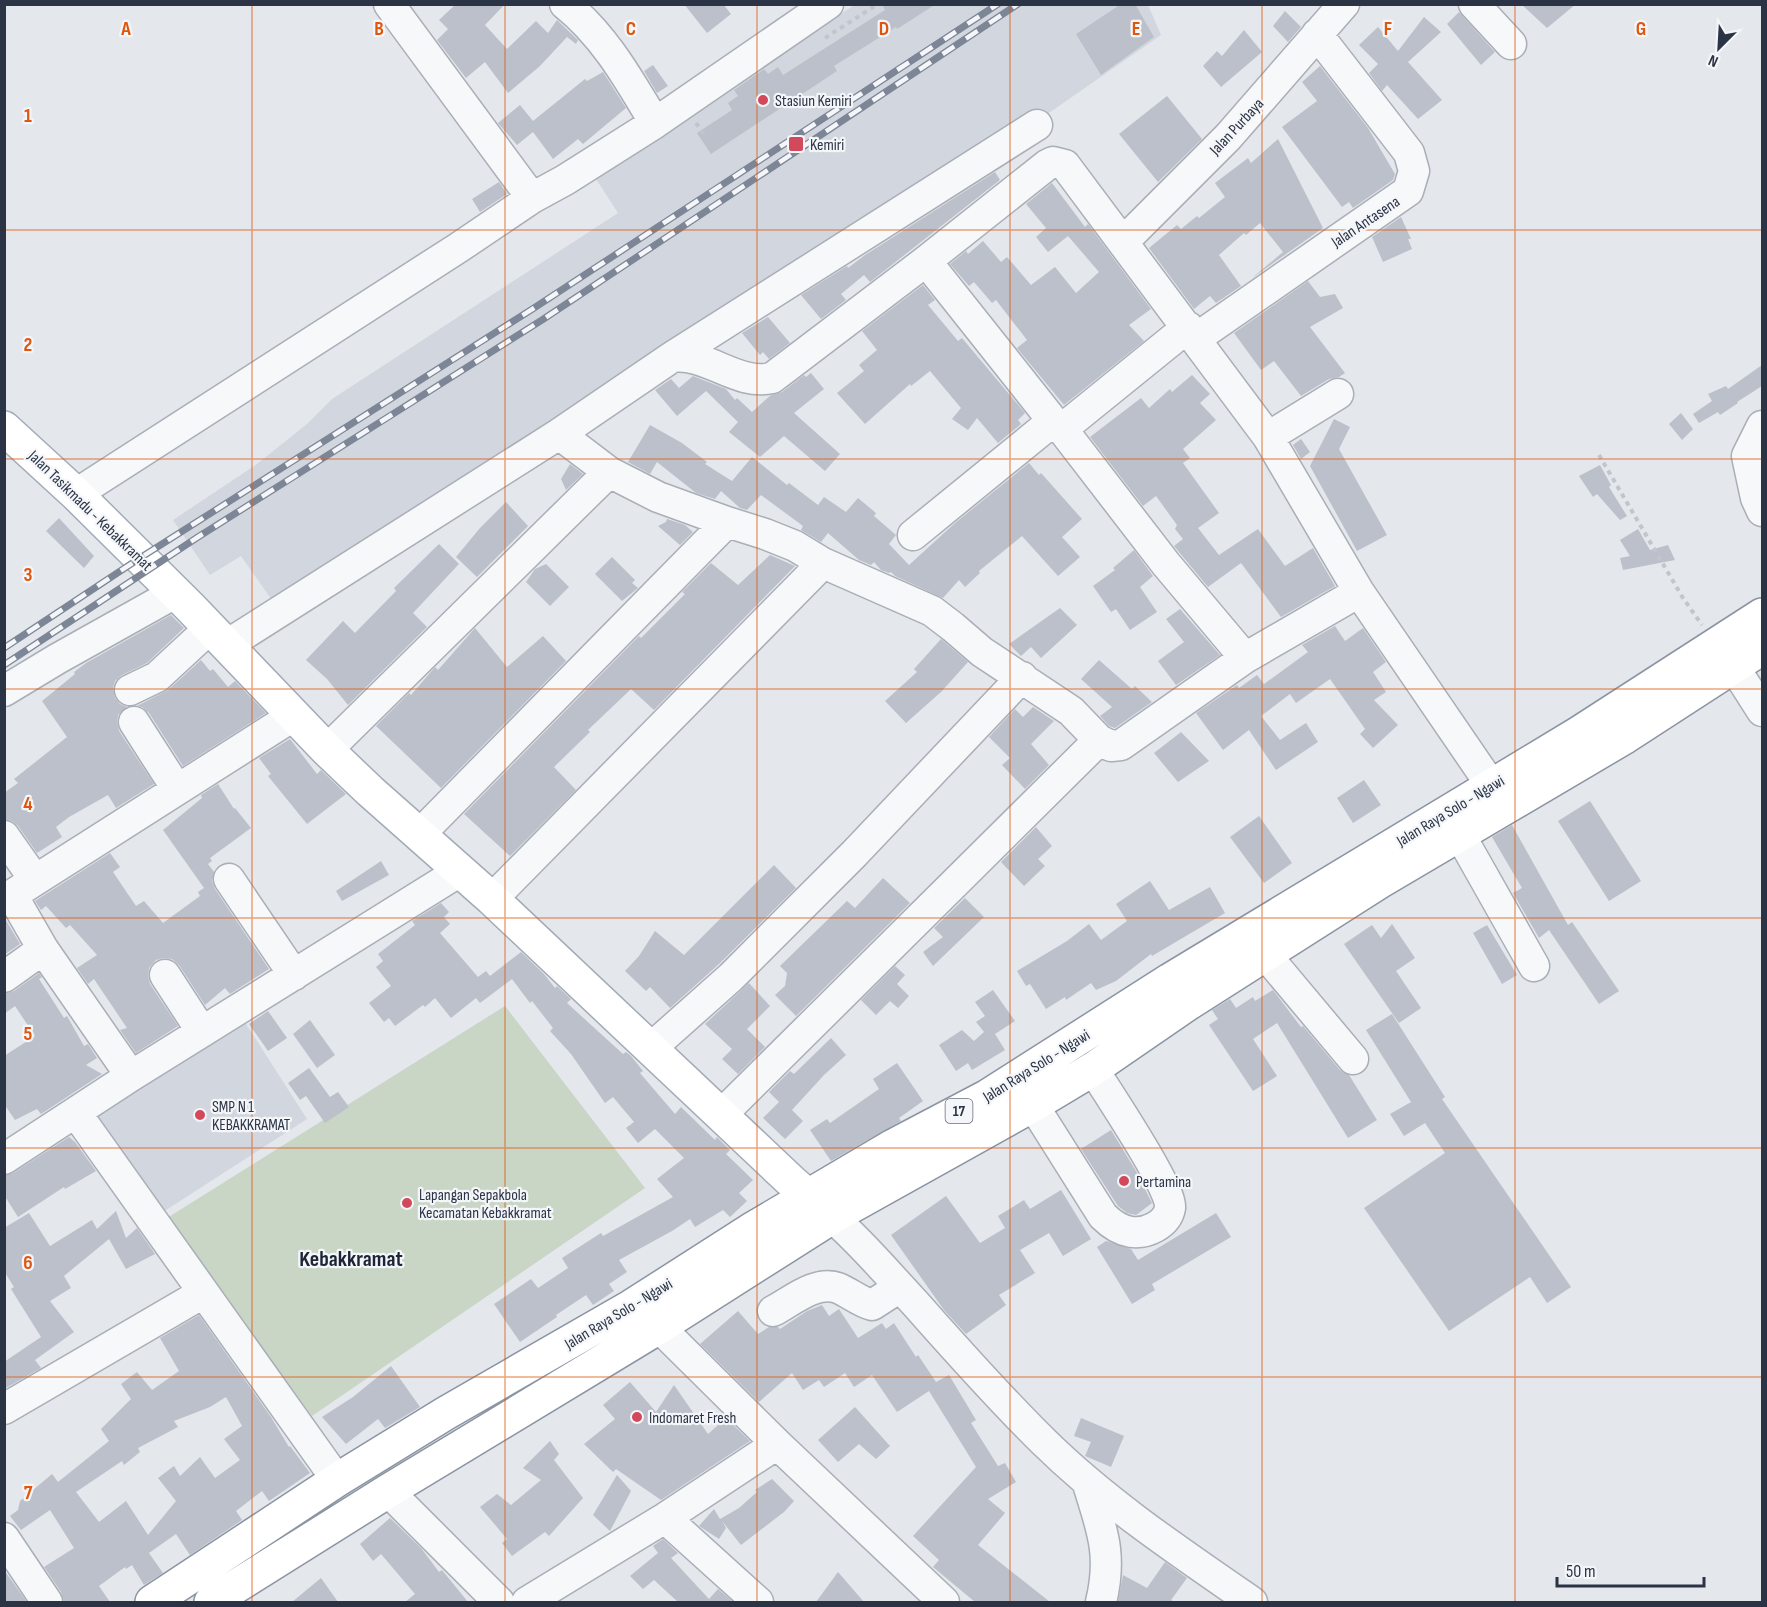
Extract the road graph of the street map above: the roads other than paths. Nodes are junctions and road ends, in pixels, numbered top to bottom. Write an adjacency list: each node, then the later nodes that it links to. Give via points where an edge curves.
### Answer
1 (389, 4): 10 (street)
2 (565, 4): 8 (street, via 590,26 623,69)
3 (828, 4): 8 (street)
4 (1344, 4): 6 (street, Jalan Purbaya)
5 (1474, 4): 7 (street)
6 (1317, 34): 11 (street, Jalan Purbaya, via 1228,136); 13 (street, Jalan Antasena, via 1409,153 1414,171 1408,190 1226,320)
7 (1511, 44)
8 (655, 123): 10 (street)
9 (1037, 125): 14 (street)
10 (532, 198): 23 (street)
11 (1123, 242): 12 (street, via 1065,165 1053,162); 13 (street)
12 (926, 261): 14 (street, via 772,378 752,380 688,357); 16 (street)
13 (1191, 333): 16 (street, Jalan Antasena); 20 (street)
14 (672, 357): 19 (street)
15 (1338, 394): 20 (street)
16 (1057, 425): 26 (street, Jalan Antasena); 34 (street)
17 (1762, 426): 24 (street, via 1747,456)
18 (4, 428): 21 (main road, Jalan Tasikmadu - Kebakkramat)
19 (559, 434): 22 (street); 31 (street)
20 (1268, 437): 28 (street)
21 (17, 447): 23 (main road, Jalan Tasikmadu - Kebakkramat)
22 (609, 472): 25 (street, via 658,497); 42 (street)
23 (76, 494): 29 (main road, Jalan Tasikmadu - Kebakkramat)
24 (1760, 501)
25 (727, 522): 27 (street, via 795,546); 45 (street)
26 (913, 535)
27 (823, 562): 35 (street, via 932,611 982,652); 51 (street)
28 (1359, 592): 34 (street); 43 (street)
29 (175, 594): 31 (main road, Jalan Tasikmadu - Kebakkramat); 37 (street)
30 (1762, 615): 33 (main road, Jalan Raya Solo - Ngawi / 17)
31 (219, 637): 36 (street); 39 (main road, Jalan Tasikmadu - Kebakkramat)
32 (1762, 648): 33 (main road, Jalan Raya Solo - Ngawi / 17)
33 (1725, 656): 38 (street); 43 (main road, Jalan Raya Solo - Ngawi / 17, via 1579,733); 47 (main road, Jalan Raya Solo - Ngawi / 17, via 1625,737)
34 (1245, 658): 41 (street, via 1121,745 1111,746)
35 (1022, 677): 41 (street, via 1071,711); 59 (street, via 731,977)
36 (130, 690)
37 (4, 691)
38 (1762, 711)
39 (293, 716): 42 (main road, Jalan Tasikmadu - Kebakkramat); 44 (street)
40 (134, 722): 44 (street)
41 (1099, 740): 65 (street)
42 (327, 750): 45 (main road, Jalan Tasikmadu - Kebakkramat)
43 (1491, 785): 67 (main road, Jalan Raya Solo - Ngawi / 17, via 988,1096)
44 (177, 789): 50 (street)
45 (419, 835): 48 (main road, Jalan Tasikmadu - Kebakkramat)
46 (4, 836): 50 (street)
47 (1460, 836): 53 (main road, Jalan Raya Solo - Ngawi / 17); 54 (street)
48 (460, 871): 51 (main road, Jalan Tasikmadu - Kebakkramat); 56 (street)
49 (229, 879): 56 (street)
50 (17, 892): 52 (street)
51 (492, 898): 59 (main road, Jalan Tasikmadu - Kebakkramat)
52 (43, 949): 57 (street); 62 (street)
53 (1265, 954): 60 (street); 61 (main road, Jalan Raya Solo - Ngawi / 17)
54 (1534, 966)
55 (165, 975): 58 (street)
56 (294, 975): 58 (street)
57 (4, 977)
58 (202, 1032): 62 (street)
59 (650, 1049): 65 (main road, Jalan Tasikmadu - Kebakkramat)
60 (1353, 1059)
61 (1093, 1069): 63 (main road, Jalan Raya Solo - Ngawi / 17); 63 (street, via 1171,1201 1168,1216 1156,1226 1130,1232 1111,1224)
62 (131, 1076): 64 (street)
63 (1033, 1105): 68 (main road, Jalan Raya Solo - Ngawi / 17)
64 (76, 1113): 66 (street); 70 (street)
65 (721, 1115): 67 (main road, Jalan Tasikmadu - Kebakkramat)
66 (4, 1159)
67 (808, 1197): 68 (main road, Jalan Tasikmadu - Kebakkramat); 75 (main road, Jalan Raya Solo - Ngawi / 17)
68 (832, 1217): 69 (street); 72 (main road, Jalan Raya Solo - Ngawi / 17)
69 (900, 1287): 71 (street, via 873,1305 836,1287 814,1288); 76 (street, via 1023,1421)
70 (203, 1293): 73 (street); 75 (street)
71 (773, 1311)
72 (659, 1327): 74 (street); 77 (main road, Jalan Raya Solo - Ngawi / 17)
73 (4, 1409)
74 (777, 1444): 78 (street); 86 (street)
75 (336, 1480): 81 (main road, Jalan Raya Solo - Ngawi / 17)
76 (1087, 1480): 87 (street, via 1107,1555); 88 (street)
77 (388, 1491): 82 (main road, Jalan Raya Solo - Ngawi / 17); 83 (street)
78 (665, 1518): 84 (street); 85 (street)
79 (4, 1538): 80 (street)
80 (47, 1602)
81 (152, 1602)
82 (211, 1602)
83 (499, 1602)
84 (527, 1602)
85 (758, 1602)
86 (944, 1602)
87 (1101, 1602)
88 (1252, 1602)

